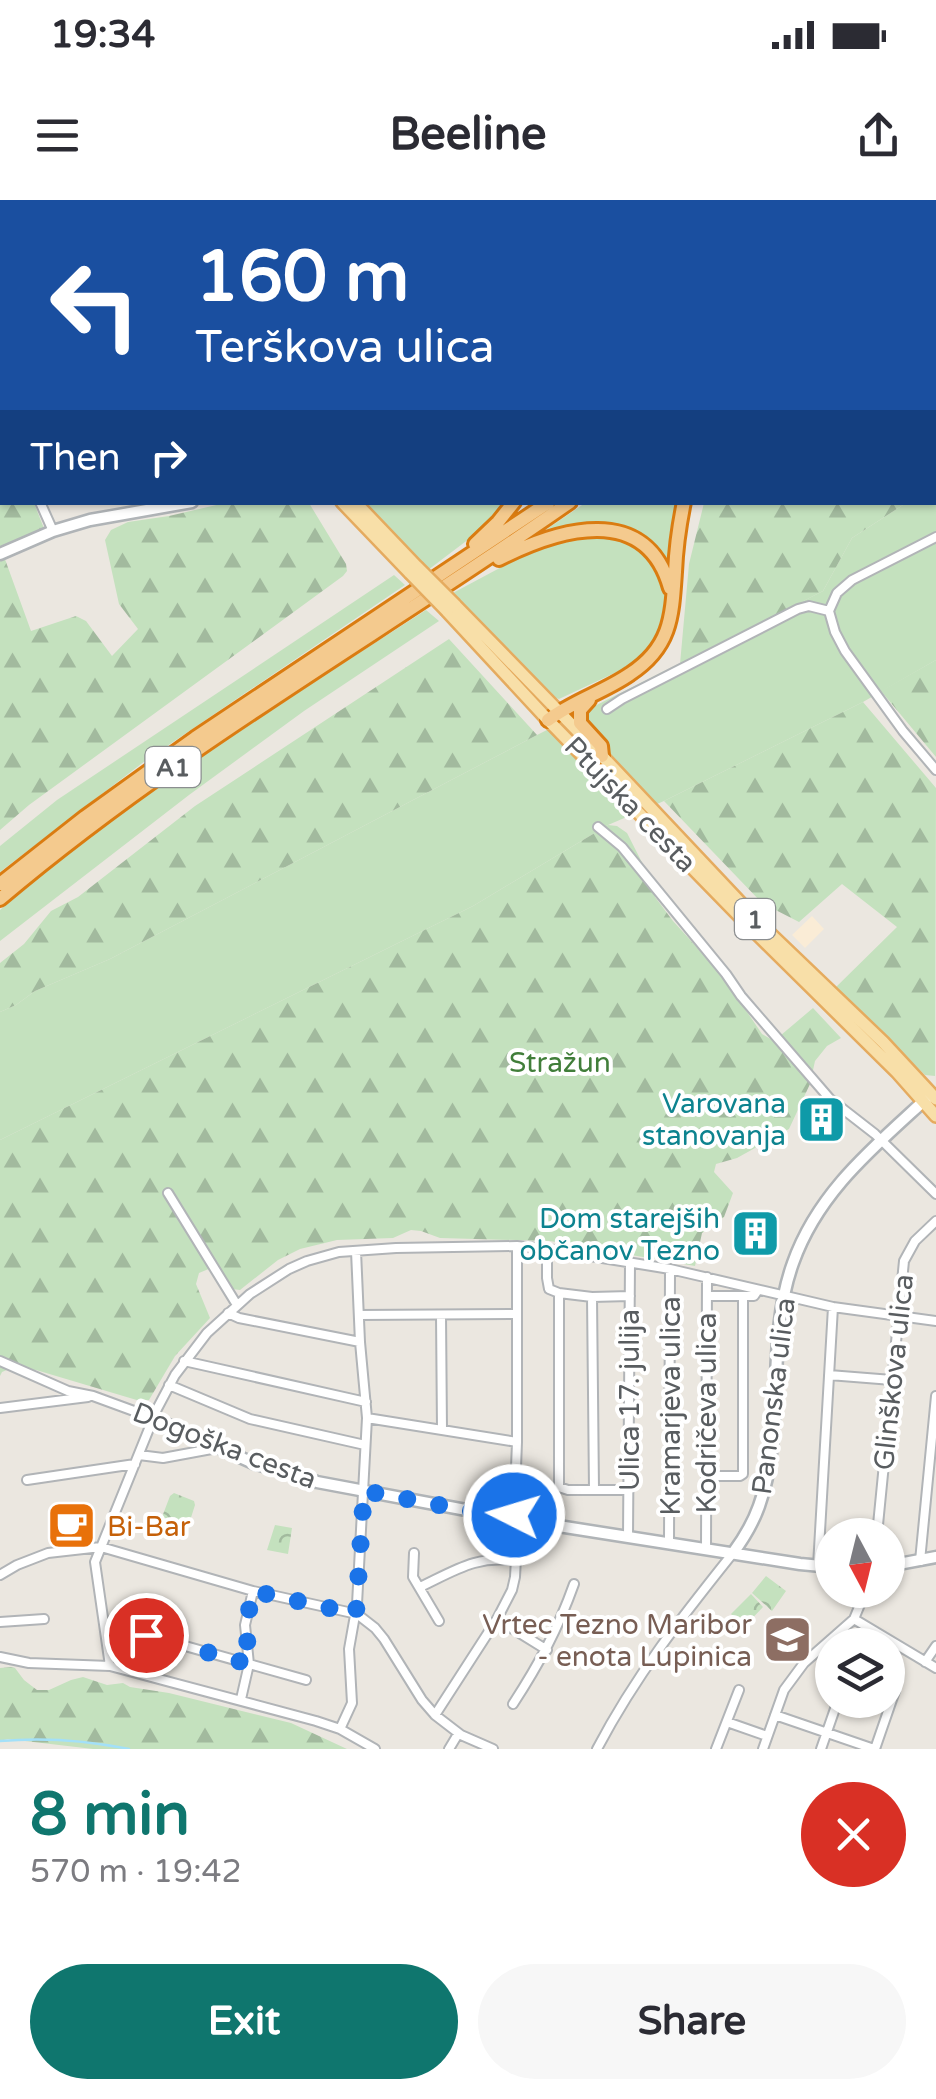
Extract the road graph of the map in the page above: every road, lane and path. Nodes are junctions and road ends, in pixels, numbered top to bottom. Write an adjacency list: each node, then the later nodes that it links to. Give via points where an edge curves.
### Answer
1 (41, 505): 9 (street)
2 (165, 505): 9 (street)
3 (345, 505): 12 (main road, Ptujska cesta / 1)
4 (358, 505): 12 (main road, Ptujska cesta / 1)
5 (511, 505): 13 (highway, via 458,557)
6 (546, 505): 13 (highway, A1)
7 (565, 505): 13 (highway, A1)
8 (683, 505): 14 (highway)
9 (54, 531): 11 (street)
10 (936, 537): 15 (street, via 852,580)
11 (0, 554)
12 (414, 570): 18 (main road, Ptujska cesta / 1, bridge)
13 (458, 572): 14 (highway, via 475,574 566,533 619,531 659,560); 22 (highway, A1, via 195,738); 23 (highway, A1, via 201,748)
14 (673, 601): 16 (highway, via 666,636 652,657)
15 (829, 610): 17 (street, via 798,609); 20 (street, via 845,651)
16 (602, 690): 18 (highway); 19 (highway, via 579,716)
17 (608, 709)
18 (554, 716): 19 (main road, Ptujska cesta / 1); 24 (main road, Ptujska cesta / 1, via 763,940 897,1072)
19 (602, 756): 24 (main road, Ptujska cesta / 1)
20 (936, 770)
21 (598, 827): 26 (street, via 830,1099)
22 (0, 884)
23 (0, 899)
24 (931, 1096): 25 (main road, Ptujska cesta / 1); 26 (street, Panonska ulica)
25 (936, 1116)
26 (882, 1141): 28 (street); 42 (street, Panonska ulica, via 846,1174 814,1218)
27 (168, 1193): 43 (street)
28 (936, 1194)
29 (936, 1221): 49 (street, Glinškova ulica, via 904,1262)
30 (516, 1246): 31 (street); 32 (street); 47 (street)
31 (547, 1248): 33 (street); 37 (street, via 548,1286)
32 (356, 1251): 43 (street, via 289,1269); 46 (street)
33 (630, 1263): 34 (street); 38 (street, Ulica 17. julija)
34 (670, 1268): 35 (street); 77 (street, Kramarjeva ulica)
35 (708, 1276): 36 (street); 39 (street, Kodričeva ulica)
36 (758, 1290): 41 (street); 42 (street)
37 (559, 1293): 40 (street); 70 (street, via 559,1487)
38 (630, 1296): 40 (street); 71 (street, Ulica 17. julija)
39 (706, 1296): 41 (street); 68 (street, Kodričeva ulica)
40 (592, 1297): 70 (street)
41 (743, 1297): 68 (street, via 744,1474)
42 (784, 1297): 44 (street); 81 (street, Panonska ulica, via 767,1480)
43 (237, 1304): 45 (street)
44 (833, 1307): 49 (street); 54 (street)
45 (228, 1313): 51 (street); 53 (street)
46 (360, 1314): 48 (street); 51 (street)
47 (516, 1314): 48 (street); 64 (street)
48 (441, 1315): 63 (street)
49 (899, 1316): 50 (street); 55 (street, Glinškova ulica)
50 (936, 1321)
51 (360, 1342): 59 (street)
52 (0, 1361): 57 (street, Dogoška cesta)
53 (184, 1361): 56 (street); 59 (street)
54 (829, 1375): 55 (street); 73 (street)
55 (892, 1380): 74 (street, Glinškova ulica)
56 (169, 1385): 61 (street); 65 (street, via 250,1419)
57 (93, 1396): 60 (street, Dogoška cesta); 61 (street, Dogoška cesta)
58 (936, 1396): 84 (street)
59 (366, 1402): 62 (street)
60 (0, 1408)
61 (153, 1418): 66 (street, Dogoška cesta); 67 (street)
62 (368, 1418): 63 (street); 65 (street)
63 (442, 1430): 64 (street)
64 (517, 1442): 75 (street)
65 (366, 1445): 72 (street)
66 (217, 1448): 67 (street); 72 (street, Dogoška cesta, via 299,1478)
67 (137, 1459): 69 (street); 78 (street)
68 (706, 1476): 79 (street, Kodričeva ulica)
69 (27, 1480)
70 (594, 1490): 71 (street)
71 (629, 1490): 76 (street, Ulica 17. julija)
72 (364, 1491): 75 (street, Dogoška cesta); 92 (street)
73 (821, 1518)
74 (879, 1518)
75 (516, 1520): 76 (street, Dogoška cesta); 83 (street)
76 (628, 1537): 77 (street, Dogoška cesta)
77 (669, 1543): 79 (street, Dogoška cesta)
78 (101, 1546): 87 (street, via 48,1553); 90 (street); 104 (street, via 95,1574)
79 (706, 1549): 81 (street, Dogoška cesta)
80 (414, 1553): 89 (street, via 413,1577)
81 (734, 1553): 86 (street, Dogoška cesta); 122 (street, Panonska ulica, via 662,1642)
82 (936, 1557): 84 (street)
83 (517, 1561): 89 (street, via 478,1560); 94 (street)
84 (920, 1561): 85 (street)
85 (905, 1563)
86 (815, 1566)
87 (0, 1575)
88 (574, 1584): 100 (street)
89 (420, 1587): 96 (street)
90 (253, 1591): 92 (street); 103 (street, via 246,1625)
91 (859, 1608): 95 (street)
92 (356, 1614): 110 (street, via 384,1639); 115 (street, via 348,1649 352,1703)
93 (44, 1619): 97 (street)
94 (497, 1619): 100 (street); 110 (street)
95 (854, 1619): 102 (street); 111 (street, via 794,1674)
96 (439, 1621)
97 (0, 1622)
98 (146, 1635): 103 (street)
99 (936, 1646): 102 (street)
100 (547, 1650): 109 (street)
101 (0, 1657): 104 (street)
102 (925, 1662): 105 (street)
103 (249, 1664): 106 (street); 108 (street)
104 (110, 1666): 108 (street)
105 (936, 1668)
106 (306, 1680)
107 (740, 1690): 114 (street)
108 (241, 1700): 115 (street)
109 (513, 1704)
110 (435, 1715): 117 (street)
111 (775, 1715): 116 (street); 118 (street)
112 (831, 1718): 116 (street)
113 (886, 1718): 126 (street)
114 (727, 1722): 118 (street); 123 (street)
115 (340, 1730): 119 (street)
116 (826, 1732): 125 (street); 126 (street)
117 (458, 1734): 120 (street); 121 (street)
118 (768, 1736): 124 (street)
119 (376, 1749)
120 (449, 1749)
121 (492, 1749)
122 (597, 1749)
123 (716, 1749)
124 (763, 1749)
125 (821, 1749)
126 (875, 1749)

